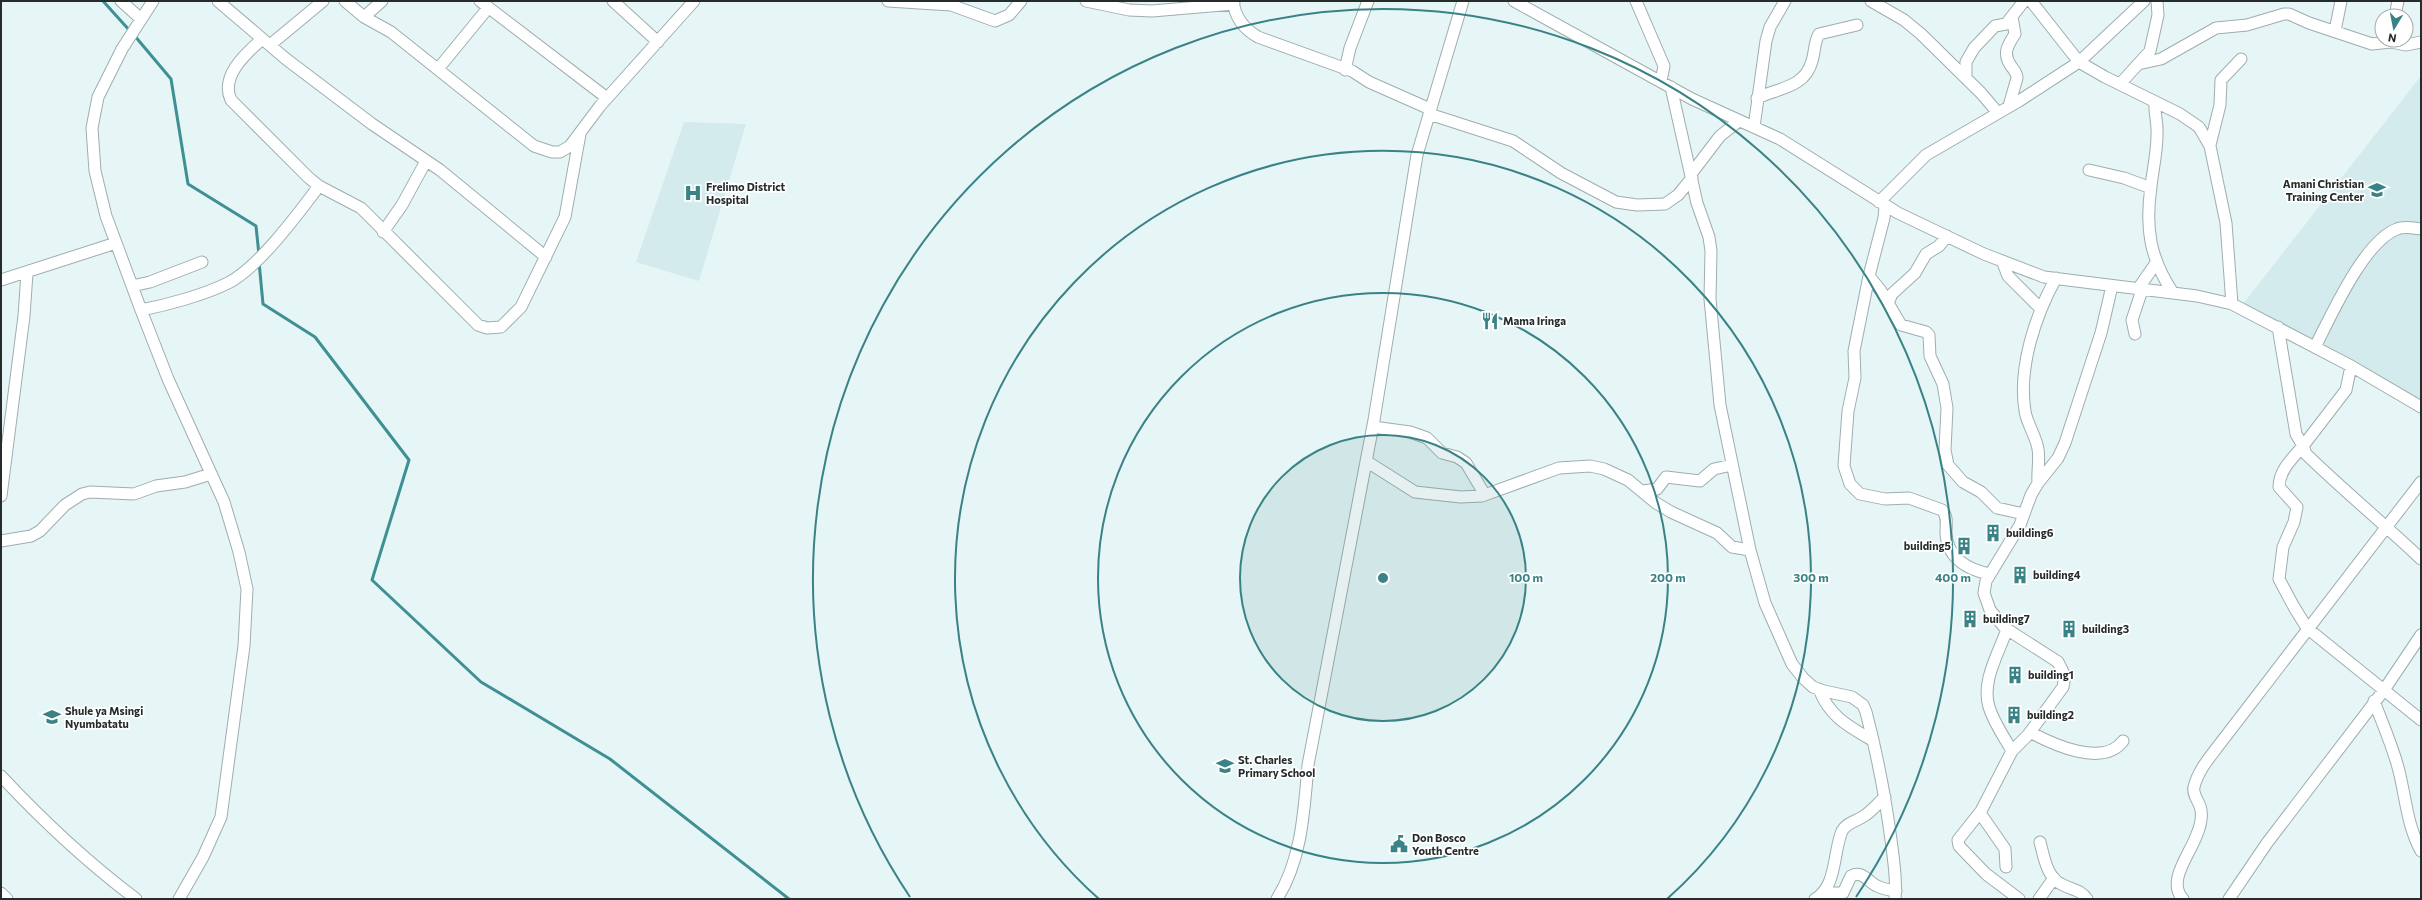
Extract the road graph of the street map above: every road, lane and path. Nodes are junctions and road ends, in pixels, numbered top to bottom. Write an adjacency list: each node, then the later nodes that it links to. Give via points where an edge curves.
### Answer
1 (121, 1): 27 (street)
2 (153, 1): 27 (street)
3 (218, 1): 30 (street)
4 (323, 1): 30 (street)
5 (345, 1): 25 (street)
6 (382, 1): 25 (street)
7 (613, 1): 31 (street)
8 (694, 1): 31 (street)
9 (888, 1): 10 (street, via 951,5 995,21 1009,15)
10 (1021, 1)
11 (1086, 1): 23 (street, via 1129,10 1152,11)
12 (1368, 1): 37 (street, via 1350,48)
13 (1463, 1): 45 (street)
14 (1514, 1): 39 (street)
15 (1636, 1): 39 (street, via 1664,66)
16 (1785, 1): 42 (street, via 1766,41)
17 (1871, 1): 38 (street, via 1904,20)
18 (2024, 1): 26 (street)
19 (2031, 1): 34 (street)
20 (2144, 1): 34 (street)
21 (2158, 1): 35 (street, via 2152,46)
22 (2341, 1): 29 (street)
23 (1233, 3): 37 (street, via 1246,31 1272,44 1303,52)
24 (484, 5): 36 (street); 41 (street)
25 (364, 16): 36 (street, via 391,32)
26 (2012, 17): 38 (street, via 2003,25 1995,26 1974,48 1966,62); 44 (street, via 2015,34 2009,41 2006,51 2007,60 2017,78)
27 (141, 19): 60 (street, via 122,49 98,97 92,128 94,171)
28 (1857, 25): 42 (street, via 1819,34 1812,61 1803,77 1787,89 1773,91)
29 (2335, 31): 32 (street); 35 (street, via 2289,14 2273,16 2247,25 2216,28 2161,59)
30 (266, 42): 51 (street, via 372,124); 54 (street, via 252,48 228,80 228,92 231,100 259,130)
31 (658, 42): 41 (street)
32 (2374, 44)
33 (2241, 59): 50 (street, via 2221,80 2220,105)
34 (2079, 62): 40 (street); 44 (street)
35 (2138, 64): 40 (street)
36 (438, 69): 49 (street, via 534,146 545,151 560,152 570,146)
37 (1345, 70): 45 (street)
38 (1966, 78): 46 (street)
39 (1666, 84): 47 (street); 53 (street)
40 (2120, 84): 43 (street)
41 (607, 98): 49 (street)
42 (1757, 98): 48 (street)
43 (2155, 102): 50 (street, via 2194,123); 55 (street, via 2158,134)
44 (2009, 106): 46 (street)
45 (1430, 112): 53 (street, via 1513,141 1591,190 1629,205 1671,202); 82 (street, via 1410,193)
46 (1998, 113): 56 (street, via 1926,155)
47 (1739, 121): 48 (street); 53 (street, via 1720,136)
48 (1754, 127): 56 (street, via 1780,139)
49 (580, 134): 61 (street, via 565,217)
50 (2210, 145): 74 (street, via 2226,224)
51 (426, 160): 58 (street, via 402,205); 61 (street)
52 (2089, 170): 55 (street, via 2124,178)
53 (1691, 176): 85 (street, via 1711,251 1710,299 1717,378)
54 (319, 186): 58 (street, via 361,208); 76 (street, via 304,208 259,259 228,283 177,301)
55 (2151, 188): 64 (street, via 2150,244)
56 (1882, 204): 59 (street); 66 (street, via 1884,218)
57 (2421, 229): 79 (street, via 2395,229 2374,247 2360,263)
58 (383, 232): 61 (street, via 478,325 487,328 501,327 521,307)
59 (1947, 236): 63 (street); 73 (street, via 1939,246 1926,254 1915,273 1892,294)
60 (116, 243): 65 (street); 69 (street)
61 (546, 257)
62 (202, 262): 69 (street, via 150,282)
63 (2003, 263): 67 (street, via 2044,277); 75 (street, via 2008,276)
64 (2156, 263): 71 (street); 72 (street)
65 (27, 273): 68 (street); 91 (street)
66 (1869, 276): 73 (street); 97 (street, via 1854,351 1855,378 1848,411 1844,466 1846,475 1850,484 1860,494 1885,499 1909,498 1942,510 1946,518 1947,542 1951,554 1966,567)
67 (2056, 278): 70 (street); 75 (street)
68 (1, 280)
69 (132, 286): 76 (street)
70 (2112, 286): 71 (street); 88 (street, via 2101,333 2067,438 2058,458)
71 (2140, 290): 72 (street); 78 (street, via 2132,320)
72 (2173, 293): 74 (street)
73 (1888, 303): 92 (street, via 1901,325 1929,335 1930,356 1944,388 1947,412 1944,450 1951,468 1963,482 1981,492 1997,508)
74 (2232, 304): 77 (street)
75 (2042, 309): 88 (street, via 2030,348 2024,387 2026,413 2038,448)
76 (141, 310): 86 (street)
77 (2278, 327): 79 (street); 83 (street, via 2296,434)
78 (2135, 334)
79 (2315, 347): 80 (street)
80 (2351, 366): 81 (street); 83 (street, via 2346,390)
81 (2421, 407)
82 (1373, 427): 84 (street); 90 (street, via 1410,432 1427,438 1442,453 1457,457 1466,463)
83 (2303, 446): 93 (street, via 2306,454); 98 (street, via 2286,465 2280,480 2279,487 2297,507 2294,522 2283,547 2279,578)
84 (1366, 461): 90 (street, via 1415,492 1450,497); 122 (street, via 1308,765 1304,817 1293,863)
85 (1732, 465): 89 (street, via 1714,469 1700,481 1666,477 1657,489); 95 (street)
86 (211, 474): 94 (street, via 185,482 156,486 134,494 82,494 65,505 40,531 31,536); 121 (street, via 226,509 247,589 244,646 221,817 203,857)
87 (2421, 482): 93 (street)
88 (2038, 483): 92 (street)
89 (1643, 491): 90 (street, via 1628,480 1604,469 1590,466 1559,468); 95 (street, via 1671,512 1717,533 1732,547)
90 (1485, 495)
91 (1, 496)
92 (2024, 514): 97 (street, via 2009,545)
93 (2387, 527): 96 (street); 98 (street)
94 (1, 541)
95 (1750, 550): 101 (street, via 1766,603 1789,658 1803,678)
96 (2420, 557)
97 (1990, 574): 99 (street, via 1986,581 1985,602)
98 (2308, 628): 102 (street); 126 (street, via 2198,776 2193,792 2202,811 2198,834 2176,885 2178,894)
99 (2007, 629): 105 (street, via 2049,655 2063,670 2065,676 2063,687); 108 (street, via 1990,673 1987,692 1988,706)
100 (2421, 635): 102 (street)
101 (1819, 689): 106 (street, via 1832,714 1848,727); 106 (street, via 1852,698 1863,705)
102 (2384, 690): 103 (street); 104 (street)
103 (2374, 701): 113 (street, via 2391,743 2408,820); 127 (street, via 2297,801)
104 (2421, 720)
105 (2030, 732): 107 (street, via 2069,749 2087,752 2110,751); 108 (street)
106 (1872, 740): 110 (street, via 1881,771)
107 (2123, 741)
108 (2012, 751): 111 (street)
109 (1, 776): 120 (street, via 41,818 93,866)
110 (1885, 798): 117 (street, via 1895,868); 118 (street, via 1865,816 1842,830 1831,877)
111 (1980, 813): 114 (street, via 2005,848); 123 (street, via 1959,836 1959,846 1986,874)
112 (2040, 842): 115 (street, via 2046,865)
113 (2421, 851)
114 (2006, 867)
115 (2054, 878): 124 (street); 125 (street, via 2059,884 2083,892)
116 (1, 893): 119 (street)
117 (1896, 895): 118 (street, via 1856,874 1851,876 1844,893)
118 (1819, 896)
119 (7, 899)
120 (136, 899)
121 (178, 899)
122 (1277, 899)
123 (2019, 899)
124 (2039, 899)
125 (2087, 899)
126 (2183, 899)
127 (2229, 899)

